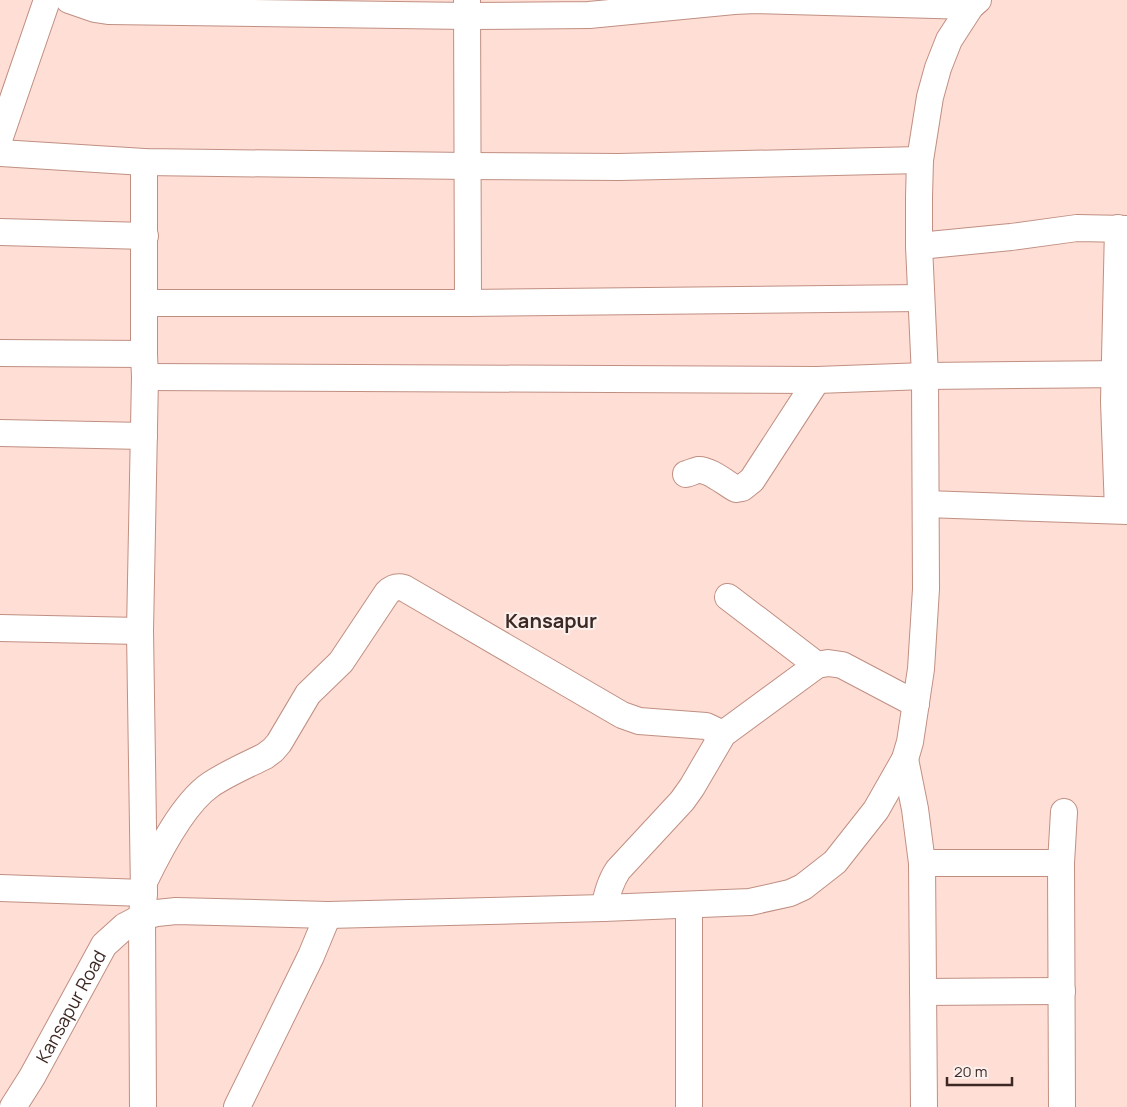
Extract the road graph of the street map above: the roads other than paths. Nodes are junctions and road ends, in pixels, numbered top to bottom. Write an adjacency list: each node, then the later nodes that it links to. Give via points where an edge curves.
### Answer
1 (47, 0): 5 (street)
2 (69, 0): 4 (street, via 108,11)
3 (974, 3): 4 (street, via 756,0 589,15); 8 (street, via 949,40 938,68)
4 (467, 8): 10 (street)
5 (10, 80): 6 (street)
6 (0, 137)
7 (0, 153): 9 (street)
8 (920, 160): 10 (street, via 619,167); 14 (street)
9 (144, 162): 10 (street); 13 (street)
10 (468, 166): 17 (street)
11 (1123, 228): 14 (street, via 1078,228); 20 (street)
12 (0, 232): 13 (street)
13 (145, 236): 16 (street)
14 (919, 246): 15 (street)
15 (921, 298): 17 (street); 21 (street)
16 (144, 303): 17 (street); 19 (street)
17 (468, 303)
18 (0, 353): 19 (street)
19 (145, 366): 22 (street); 24 (street)
20 (1121, 374): 21 (street); 27 (street, via 1114,402)
21 (924, 376): 22 (street); 26 (street)
22 (817, 380): 25 (street, via 746,485 736,489 698,470)
23 (0, 433): 24 (street)
24 (144, 436): 30 (street)
25 (686, 474)
26 (926, 504): 27 (street); 32 (street, via 926,589)
27 (1122, 510)
28 (728, 598): 31 (street)
29 (0, 628): 30 (street)
30 (140, 631): 39 (street)
31 (817, 666): 32 (street, via 828,663 842,665); 33 (street)
32 (916, 704): 34 (street)
33 (724, 734): 39 (street, via 706,726 639,721 622,715 404,588 394,588 341,662 308,694 273,750 209,786 185,810 159,852); 41 (street, via 682,801 618,870)
34 (905, 759): 37 (street); 40 (street, via 876,810 835,862 803,887 750,902)
35 (1064, 812): 36 (street)
36 (1061, 862): 37 (street); 43 (street)
37 (922, 863): 44 (street)
38 (0, 888): 39 (street)
39 (143, 898): 42 (street, via 157,913); 45 (street, Kansapur Road, via 125,926 104,945); 46 (street)
40 (689, 905): 41 (street); 48 (street)
41 (604, 908): 42 (street)
42 (328, 915): 47 (street)
43 (1062, 990): 44 (street); 50 (street)
44 (923, 992): 49 (street)
45 (13, 1107)
46 (144, 1107)
47 (237, 1107)
48 (689, 1107)
49 (924, 1107)
50 (1062, 1107)

